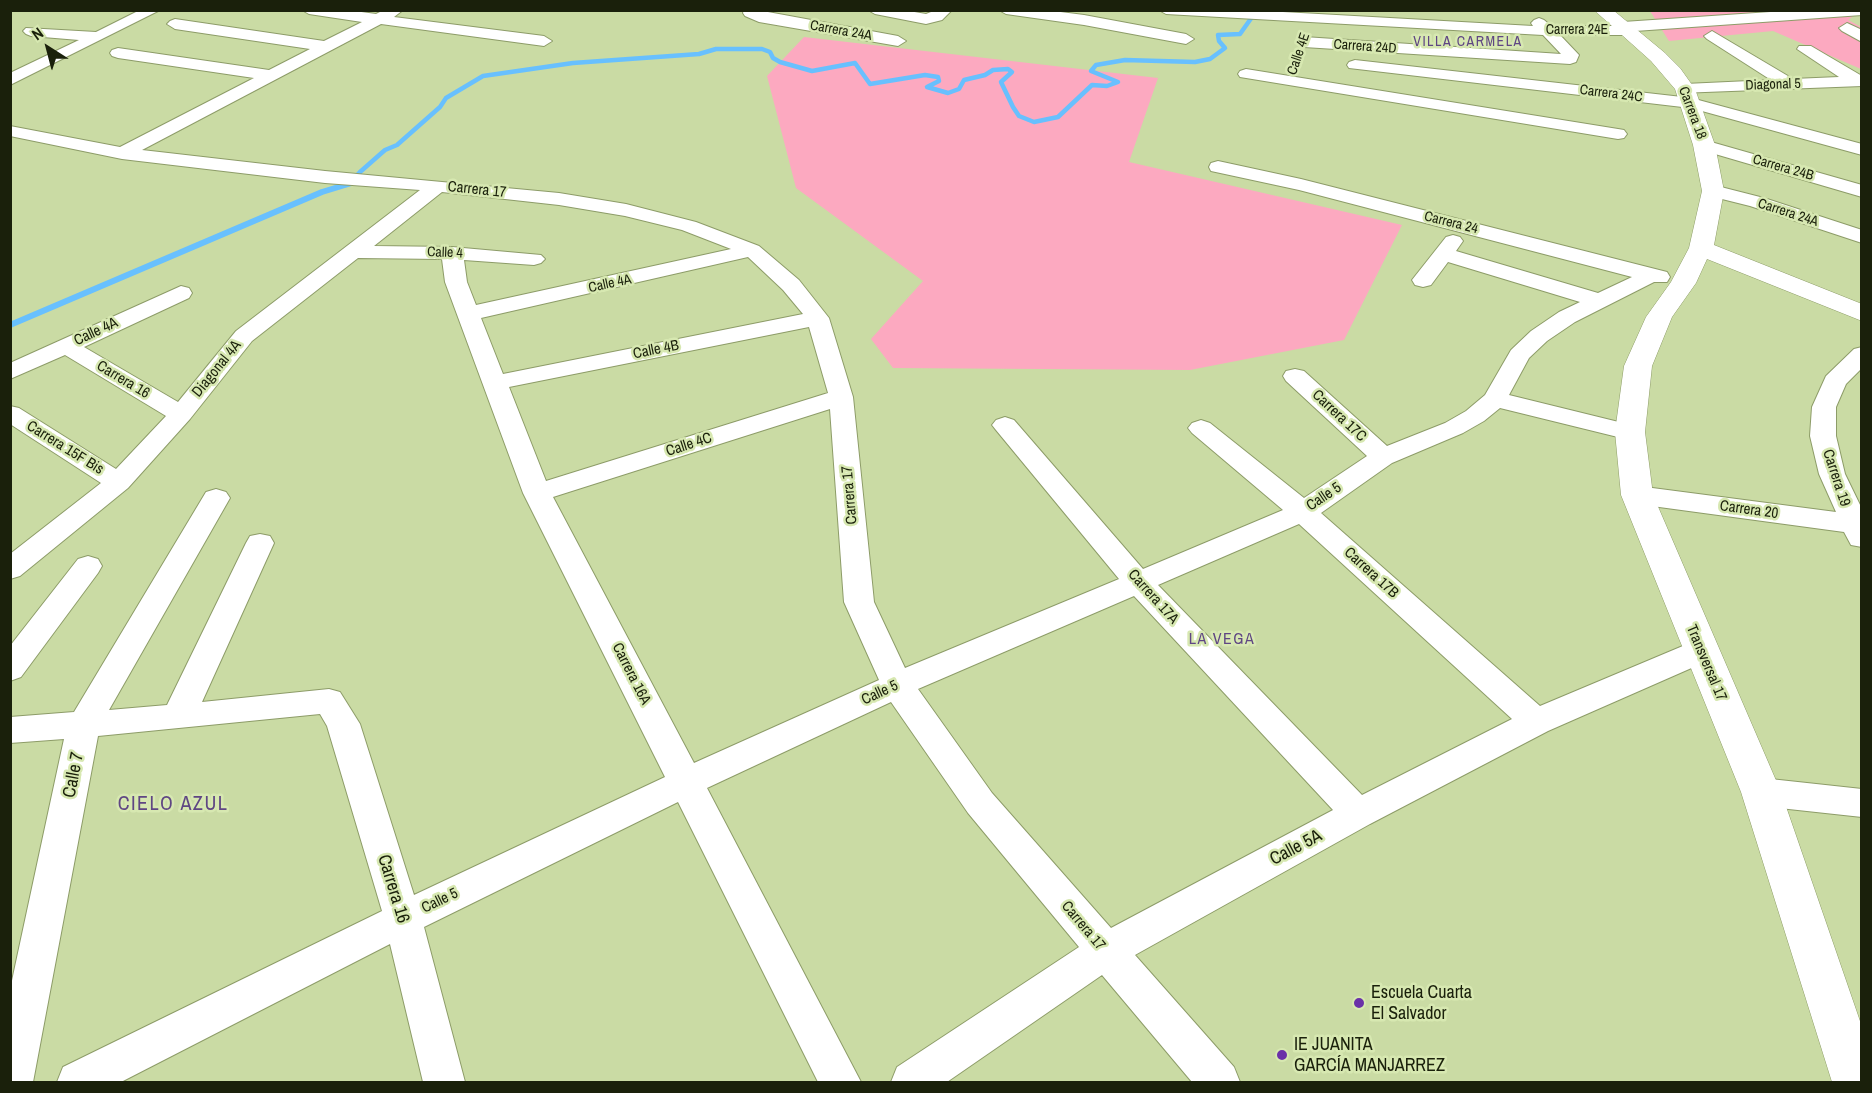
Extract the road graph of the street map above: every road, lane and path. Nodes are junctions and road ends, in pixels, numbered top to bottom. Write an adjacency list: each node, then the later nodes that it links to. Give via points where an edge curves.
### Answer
1 (153, 10): 24 (street)
2 (309, 10): 15 (street)
3 (396, 10): 15 (street)
4 (874, 10): 12 (street, via 926,19)
5 (1006, 10): 22 (street)
6 (1602, 10): 17 (street, Carrera 18)
7 (1687, 10): 18 (street)
8 (1168, 11): 13 (street, Carrera 24E, via 1262,17); 22 (street)
9 (1859, 11): 18 (street, Carrera 24E)
10 (752, 12): 27 (street, Carrera 24A, via 759,17)
11 (1528, 12): 20 (street)
12 (941, 14)
13 (1311, 15): 14 (street, Carrera 24E); 28 (street, Calle 4E)
14 (1427, 18): 20 (street, Carrera 24E); 32 (street)
15 (376, 20): 26 (street); 29 (street)
16 (176, 24): 29 (street)
17 (1625, 28): 18 (street, Carrera 24E); 20 (street, Carrera 24E); 42 (street, Carrera 18, via 1673,72)
18 (1709, 28): 40 (street)
19 (1847, 28): 23 (street)
20 (1546, 31): 32 (street, Carrera 24D, via 1571,55 1570,60)
21 (31, 32): 24 (street)
22 (1158, 34): 25 (street); 30 (street)
23 (1862, 37)
24 (100, 38): 38 (street)
25 (1186, 39)
26 (544, 41)
27 (898, 41)
28 (1304, 42): 32 (street, Carrera 24D); 41 (street, Calle 4E)
29 (325, 46): 36 (street)
30 (1148, 49)
31 (1804, 49): 39 (street)
32 (1424, 51): 35 (street)
33 (118, 53): 36 (street)
34 (1355, 65): 35 (street, Carrera 24C)
35 (1421, 72): 42 (street, Carrera 24C); 43 (street)
36 (270, 75): 48 (street)
37 (1246, 75): 41 (street)
38 (10, 80)
39 (1860, 82): 40 (street, Diagonal 5)
40 (1789, 84): 42 (street, Diagonal 5)
41 (1290, 92): 43 (street)
42 (1688, 96): 46 (street, Carrera 18); 47 (street, Carrera 24C)
43 (1413, 100): 45 (street)
44 (10, 131): 48 (street, Carrera 17)
45 (1618, 134)
46 (1704, 145): 51 (street, Carrera 18); 52 (street, Carrera 24B)
47 (1862, 150)
48 (122, 153): 50 (street, Carrera 17)
49 (1218, 167): 54 (street, Carrera 24)
50 (438, 186): 57 (street, Carrera 17, via 626,210 689,226); 58 (street, Diagonal 4A)
51 (1713, 191): 53 (street, Carrera 24A); 56 (street, Carrera 18)
52 (1861, 191): 53 (street)
53 (1803, 217): 55 (street, Carrera 24A)
54 (1466, 226): 60 (street); 62 (street, Carrera 24)
55 (1862, 237)
56 (1701, 248): 62 (street, Transversal 17); 66 (street)
57 (752, 250): 67 (street, Calle 4A); 68 (street, Carrera 17, via 791,285)
58 (356, 252): 59 (street, Calle 4); 77 (street, Diagonal 4A, via 244,336)
59 (452, 253): 61 (street, Calle 4); 67 (street, Carrera 16A, via 456,282)
60 (1442, 255): 63 (street); 65 (street)
61 (534, 259)
62 (1667, 279): 65 (street, Calle 5); 80 (street, Transversal 17, via 1659,317 1638,366)
63 (1423, 280)
64 (181, 293): 69 (street, Calle 4A)
65 (1600, 301): 75 (street, Calle 5, via 1539,336 1519,356)
66 (1862, 313)
67 (468, 314): 73 (street, Carrera 16A)
68 (818, 318): 73 (street, Calle 4B); 74 (street, Carrera 17)
69 (66, 346): 71 (street, Calle 4A); 77 (street, Carrera 16)
70 (1862, 354): 87 (street, Carrera 19, via 1835,381 1824,407 1823,436 1832,474)
71 (10, 372)
72 (1295, 376): 81 (street, Carrera 17C)
73 (494, 383): 83 (street, Carrera 16A)
74 (841, 397): 83 (street, Calle 4C); 94 (street, Carrera 17, via 860,602)
75 (1495, 399): 80 (street); 81 (street, Calle 5, via 1454,428)
76 (10, 413): 82 (street, Carrera 15F Bis)
77 (181, 414): 82 (street, Diagonal 4A)
78 (1005, 425): 91 (street, Carrera 17A)
79 (1202, 428): 86 (street, Carrera 17B)
80 (1630, 432): 84 (street, Transversal 17)
81 (1383, 457): 86 (street, Calle 5)
82 (119, 482): 89 (street, Diagonal 4A)
83 (537, 493): 99 (street, Carrera 16A)
84 (1637, 495): 87 (street, Carrera 20); 92 (street, Transversal 17)
85 (216, 498): 97 (street, Calle 7)
86 (1303, 512): 91 (street, Calle 5); 96 (street, Carrera 17B)
87 (1859, 530)
88 (260, 543): 95 (street)
89 (17, 556)
90 (88, 566): 93 (street)
91 (1139, 583): 94 (street, Calle 5); 102 (street, Carrera 17A)
92 (1701, 651): 96 (street, Calle 5A); 100 (street, Transversal 17)
93 (10, 669)
94 (897, 685): 99 (street, Calle 5); 104 (street, Carrera 17, via 980,803)
95 (178, 717): 97 (street); 103 (street, Carrera 16, via 329,701 343,724)
96 (1536, 722): 102 (street, Calle 5A)
97 (84, 724): 98 (street); 105 (street, Calle 7)
98 (10, 730)
99 (687, 782): 103 (street, Calle 5); 108 (street, Carrera 16A)
100 (1761, 792): 101 (street); 111 (street, Transversal 17)
101 (1862, 803)
102 (1358, 814): 104 (street, Calle 5A)
103 (403, 919): 106 (street, Calle 5); 107 (street, Carrera 16)
104 (1105, 951): 109 (street, Calle 5A); 110 (street, Carrera 17)
105 (12, 1083)
106 (78, 1083)
107 (444, 1083)
108 (840, 1083)
109 (912, 1083)
110 (1219, 1083)
111 (1856, 1083)

